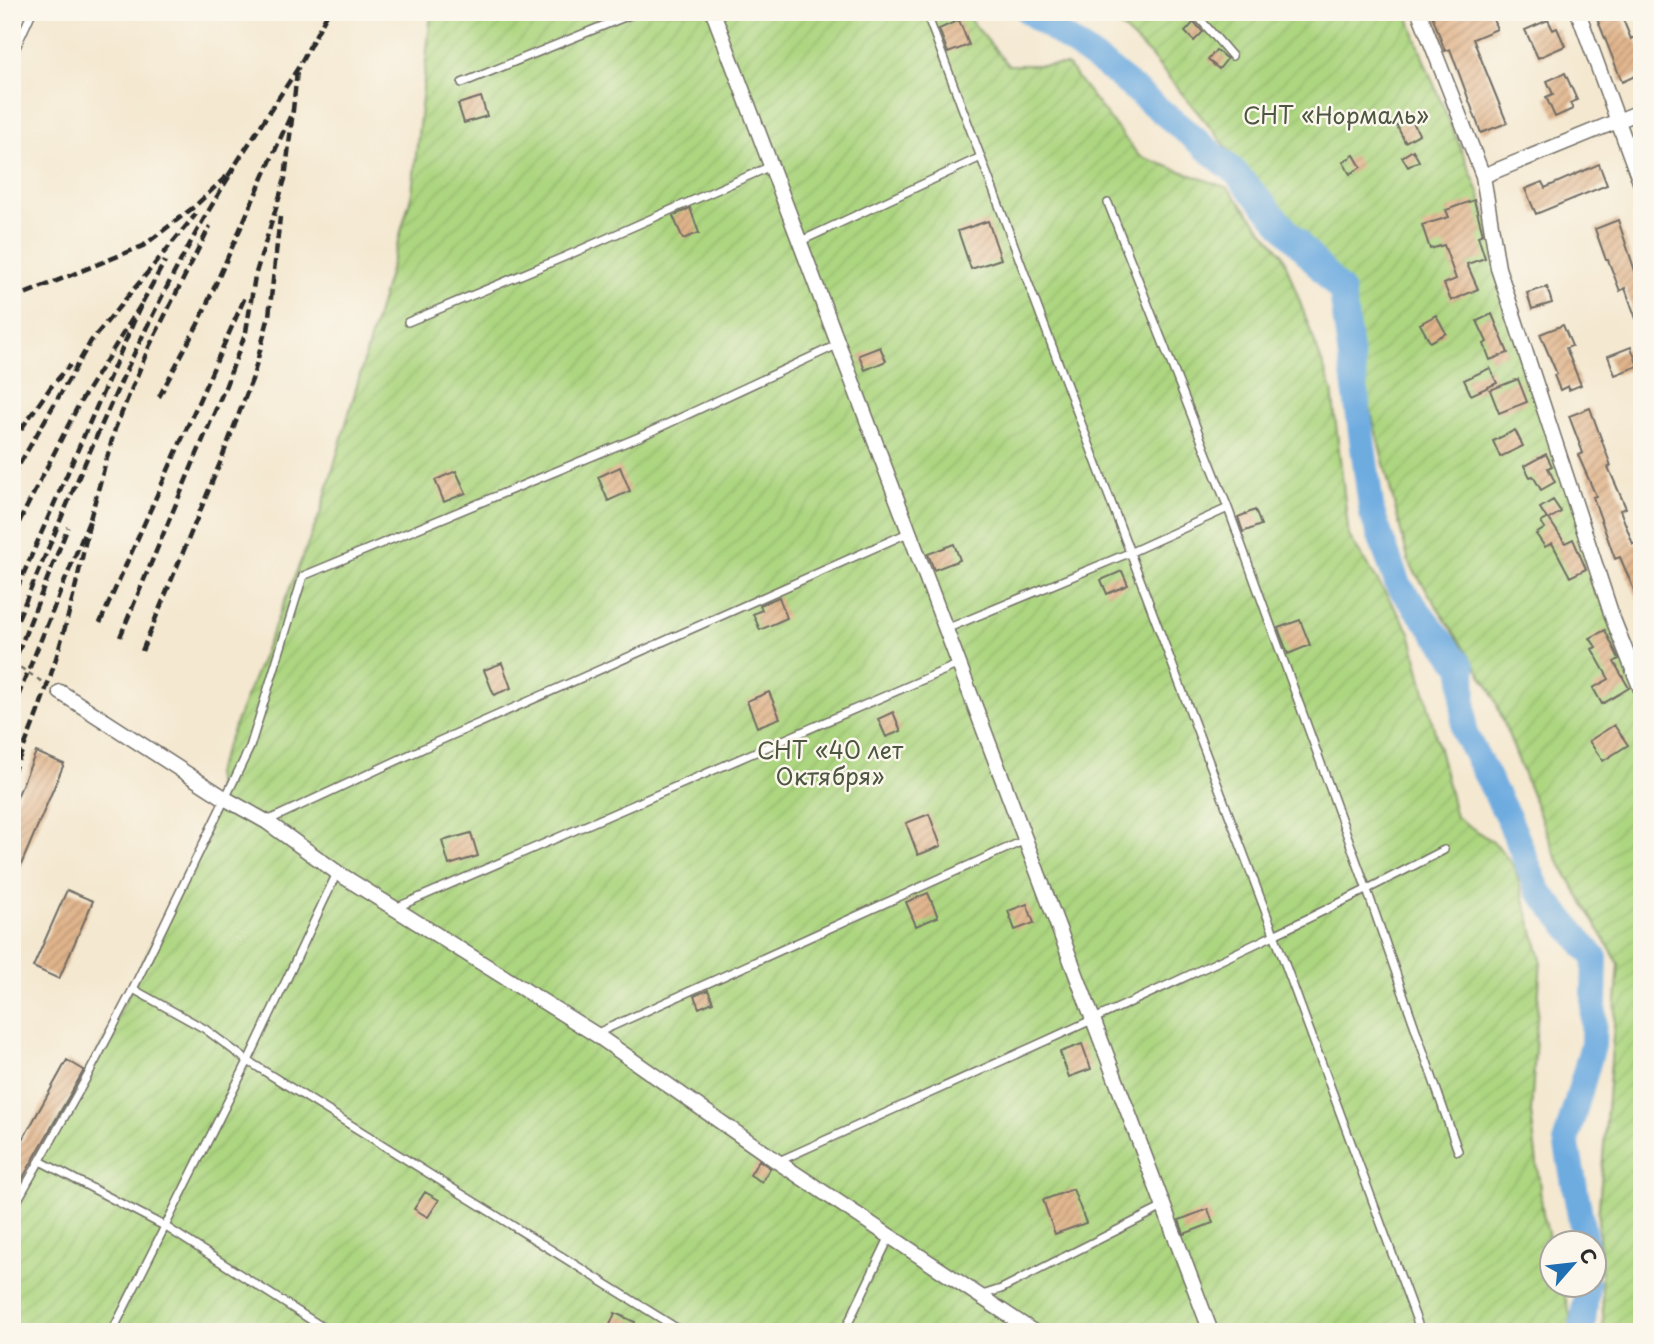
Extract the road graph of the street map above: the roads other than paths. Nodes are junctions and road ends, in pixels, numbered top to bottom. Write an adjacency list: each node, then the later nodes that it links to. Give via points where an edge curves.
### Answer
1 (32, 12): 8 (lane)
2 (637, 12): 10 (lane)
3 (713, 12): 14 (street)
4 (926, 12): 13 (lane)
5 (1194, 12): 9 (lane)
6 (1419, 12): 15 (street)
7 (1578, 12): 12 (street)
8 (12, 56)
9 (1232, 57)
10 (462, 83)
11 (1642, 111): 12 (street)
12 (1618, 121): 15 (street); 16 (street)
13 (981, 157): 18 (lane); 23 (lane)
14 (772, 166): 18 (street); 19 (lane)
15 (1483, 176): 27 (street, via 1498,268 1613,619)
16 (1642, 187)
17 (1108, 203): 21 (lane)
18 (801, 241): 20 (street)
19 (408, 322)
20 (840, 344): 22 (street); 28 (lane, via 639,438 303,576 250,747)
21 (1228, 508): 23 (lane); 33 (lane)
22 (910, 532): 24 (street); 29 (lane)
23 (1129, 553): 24 (lane); 35 (lane)
24 (946, 629): 25 (street)
25 (959, 664): 30 (street); 34 (lane)
26 (60, 692): 28 (street)
27 (1642, 692)
28 (226, 799): 29 (street); 36 (lane)
29 (267, 822): 32 (street)
30 (1025, 840): 37 (street); 38 (lane)
31 (1444, 849): 33 (lane)
32 (338, 873): 34 (street); 39 (lane)
33 (1367, 890): 35 (lane); 40 (lane)
34 (395, 908): 38 (street)
35 (1274, 934): 37 (lane); 54 (lane)
36 (133, 989): 39 (lane, via 205,1029); 41 (lane)
37 (1092, 1019): 42 (lane); 43 (street)
38 (595, 1034): 42 (street)
39 (248, 1061): 45 (lane); 50 (lane)
40 (1458, 1151)
41 (40, 1161): 44 (lane); 45 (lane)
42 (778, 1162): 46 (street)
43 (1163, 1206): 47 (lane); 53 (street)
44 (12, 1210)
45 (166, 1227): 48 (lane); 49 (lane)
46 (891, 1235): 47 (street); 51 (lane)
47 (982, 1295): 52 (street)
48 (112, 1332)
49 (330, 1332)
50 (683, 1332)
51 (844, 1332)
52 (1034, 1332)
53 (1211, 1332)
54 (1421, 1332)

